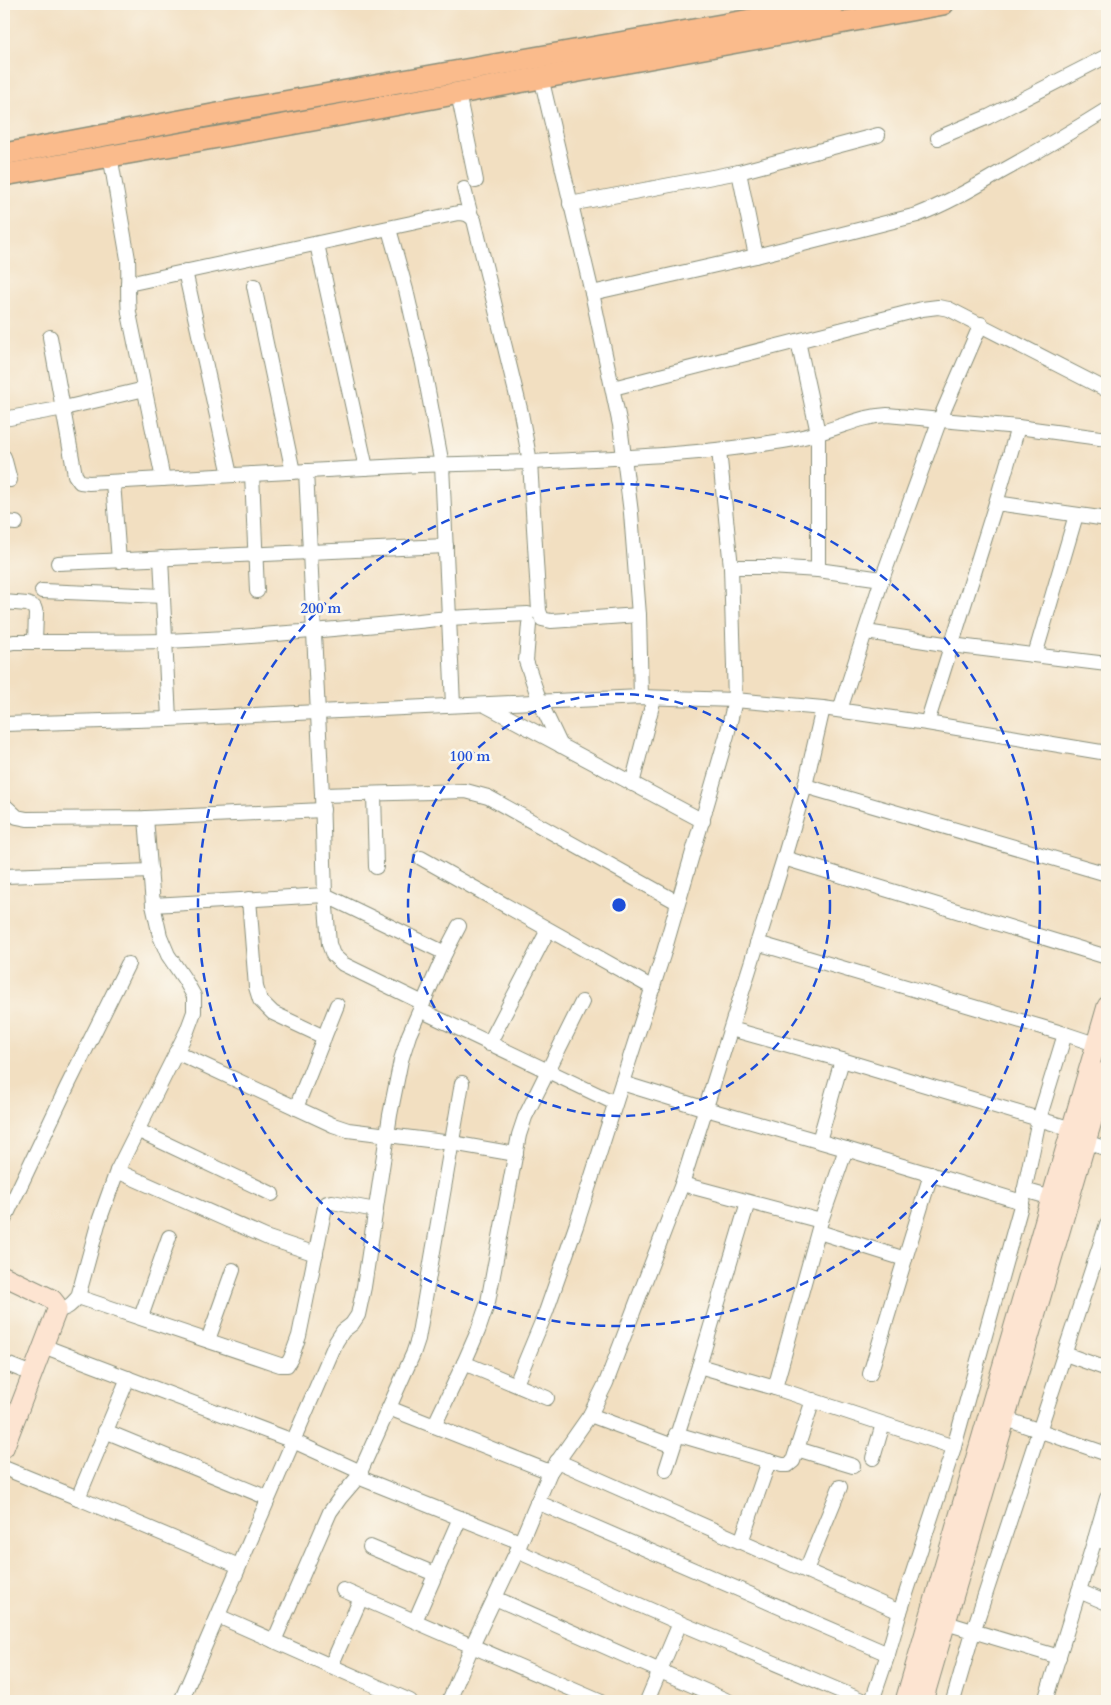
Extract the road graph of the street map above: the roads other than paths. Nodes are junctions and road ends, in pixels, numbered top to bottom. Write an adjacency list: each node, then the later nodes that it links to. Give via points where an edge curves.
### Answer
1 (835, 4): 10 (main road)
2 (943, 4): 3 (main road)
3 (873, 10): 5 (main road)
4 (1107, 56): 9 (street, via 988,117)
5 (541, 77): 6 (main road); 16 (street)
6 (458, 93): 11 (main road); 14 (street)
7 (1106, 110): 20 (street, via 935,208)
8 (878, 135): 12 (street)
9 (938, 138)
10 (4, 154)
11 (110, 155): 13 (main road); 22 (street, via 128,259)
12 (739, 172): 16 (street); 20 (street)
13 (4, 175)
14 (476, 181)
15 (464, 189): 17 (street)
16 (570, 204): 24 (street)
17 (471, 216): 18 (street, via 458,213); 40 (street, via 521,413)
18 (389, 229): 19 (street); 41 (street, via 423,364)
19 (317, 244): 21 (street); 42 (street)
20 (756, 256): 24 (street)
21 (185, 271): 22 (street); 45 (street)
22 (128, 284): 28 (street, via 129,313)
23 (254, 286): 43 (street)
24 (592, 293): 29 (street)
25 (981, 324): 27 (street, via 938,307); 30 (street); 32 (street)
26 (50, 337): 31 (street)
27 (798, 341): 29 (street); 35 (street)
28 (145, 388): 31 (street); 46 (street)
29 (613, 388): 39 (street)
30 (1107, 390)
31 (64, 408): 33 (street); 48 (street, via 80,482)
32 (940, 419): 34 (street); 35 (street, via 875,415); 60 (street)
33 (4, 420)
34 (1018, 427): 36 (street); 49 (street)
35 (818, 433): 37 (street); 59 (street)
36 (1107, 439)
37 (719, 450): 39 (street); 58 (street)
38 (4, 457): 47 (street)
39 (624, 457): 40 (street); 65 (street, via 632,512)
40 (530, 462): 41 (street); 65 (street, via 542,619)
41 (442, 465): 42 (street); 52 (street)
42 (366, 468): 43 (street)
43 (300, 472): 44 (street); 53 (street)
44 (252, 474): 45 (street); 54 (street)
45 (230, 475): 46 (street)
46 (162, 479): 48 (street)
47 (10, 480)
48 (113, 482): 56 (street)
49 (996, 503): 50 (street); 72 (street)
50 (1076, 515): 51 (street); 73 (street)
51 (1107, 519)
52 (446, 546): 53 (street); 66 (street)
53 (310, 552): 54 (street); 67 (street)
54 (256, 554): 55 (street); 62 (street)
55 (161, 558): 56 (street); 63 (street)
56 (120, 561): 57 (street)
57 (58, 563)
58 (731, 567): 59 (street); 76 (street)
59 (818, 570): 60 (street)
60 (882, 580): 68 (street)
61 (42, 591): 63 (street)
62 (257, 591)
63 (163, 596): 69 (street)
64 (4, 602): 70 (street, via 34,607)
65 (639, 615): 75 (street)
66 (450, 618): 67 (street); 77 (street, via 528,619 526,662); 79 (street)
67 (315, 632): 69 (street); 82 (street)
68 (866, 632): 72 (street); 81 (street)
69 (166, 641): 70 (street); 83 (street)
70 (35, 642): 71 (street)
71 (4, 644)
72 (951, 644): 73 (street); 84 (street)
73 (1035, 655): 74 (street)
74 (1107, 664)
75 (647, 698): 76 (street); 77 (street); 88 (street)
76 (735, 700): 80 (street); 95 (street)
77 (540, 702): 78 (street); 86 (street)
78 (485, 705): 79 (street); 86 (street)
79 (453, 706): 82 (street)
80 (823, 708): 81 (street); 89 (street)
81 (840, 710): 84 (street)
82 (318, 712): 83 (street); 91 (street)
83 (169, 719): 85 (street)
84 (927, 723): 87 (street)
85 (4, 724)
86 (561, 746): 88 (street)
87 (1107, 753)
88 (632, 784): 95 (street)
89 (805, 786): 97 (street); 100 (street)
90 (374, 794): 91 (street); 98 (street); 104 (street, via 466,791 488,797)
91 (322, 795): 93 (street)
92 (4, 805): 94 (street, via 17,816 27,819)
93 (322, 810): 94 (street); 102 (street)
94 (146, 818): 99 (street)
95 (703, 821): 104 (street)
96 (420, 858): 107 (street)
97 (784, 858): 108 (street); 110 (street)
98 (376, 868)
99 (151, 871): 101 (street); 105 (street)
100 (1107, 874)
101 (4, 876)
102 (325, 895): 103 (street); 109 (street); 116 (street, via 329,944 334,956)
103 (249, 899): 105 (street); 119 (street, via 256,987 260,1000 272,1013)
104 (677, 902): 112 (street)
105 (153, 905): 122 (street, via 168,955 194,996 194,1012)
106 (459, 926): 109 (street)
107 (548, 930): 112 (street); 120 (street)
108 (757, 943): 117 (street); 118 (street)
109 (445, 953): 116 (street)
110 (1107, 957)
111 (128, 964): 148 (street)
112 (653, 988): 127 (street)
113 (582, 1002): 125 (street)
114 (337, 1004): 119 (street)
115 (1107, 1006): 121 (street)
116 (422, 1007): 120 (street); 133 (street, via 402,1060)
117 (731, 1029): 123 (street); 130 (street)
118 (1065, 1034): 121 (street); 131 (street)
119 (324, 1037): 129 (street)
120 (489, 1044): 125 (street)
121 (1102, 1046): 134 (street)
122 (176, 1052): 129 (street); 132 (street)
123 (842, 1060): 131 (street); 135 (street)
124 (1107, 1070): 134 (street)
125 (546, 1071): 128 (street); 139 (street, via 525,1117)
126 (462, 1083): 136 (street)
127 (622, 1083): 128 (street); 130 (street)
128 (615, 1103): 170 (street, via 546,1312)
129 (296, 1108): 133 (street, via 348,1130)
130 (706, 1110): 135 (street); 142 (street)
131 (1039, 1119): 134 (street); 144 (street)
132 (137, 1130): 140 (street); 143 (street)
133 (387, 1134): 136 (street); 147 (street)
134 (1076, 1136): 138 (street); 145 (street); 159 (street)
135 (819, 1141): 137 (street)
136 (452, 1143): 139 (street); 174 (street, via 418,1339)
137 (846, 1148): 141 (street); 150 (street)
138 (1107, 1149)
139 (516, 1154): 164 (street, via 488,1302)
140 (117, 1171): 152 (street, via 268,1238); 156 (street, via 100,1216)
141 (931, 1174): 144 (street); 153 (street)
142 (682, 1184): 146 (street); 175 (street, via 609,1377)
143 (272, 1194)
144 (1023, 1196): 145 (street); 183 (street)
145 (1052, 1198): 159 (street)
146 (748, 1202): 150 (street); 165 (street)
147 (376, 1210): 152 (street, via 327,1203); 182 (street, via 358,1315 336,1342)
148 (4, 1220)
149 (1107, 1224): 162 (street)
150 (820, 1227): 153 (street); 171 (street)
151 (169, 1237): 158 (street)
152 (316, 1254): 160 (street, via 299,1336 287,1365)
153 (905, 1258): 168 (street)
154 (233, 1270): 160 (street)
155 (4, 1276): 157 (street, via 52,1299)
156 (78, 1297): 157 (street, via 71,1306); 158 (street)
157 (57, 1310): 161 (street)
158 (141, 1317): 160 (street)
159 (1021, 1335): 176 (street); 209 (street)
160 (208, 1340)
161 (43, 1346): 167 (street); 169 (street)
162 (1065, 1354): 166 (street); 179 (street)
163 (4, 1362): 167 (street)
164 (464, 1362): 170 (street); 178 (street)
165 (699, 1366): 171 (street); 181 (street)
166 (1107, 1369)
167 (32, 1374): 184 (street)
168 (870, 1374)
169 (128, 1378): 180 (street); 182 (street)
170 (516, 1384): 172 (street)
171 (775, 1388): 173 (street)
172 (547, 1398)
173 (813, 1400): 177 (street); 185 (street)
174 (389, 1408): 178 (street); 193 (street)
175 (590, 1415): 181 (street); 190 (street)
176 (1006, 1419): 179 (street); 209 (street)
177 (883, 1424): 183 (street); 187 (street)
178 (434, 1426): 190 (street)
179 (1039, 1430): 186 (street); 218 (street)
180 (105, 1431): 195 (street); 196 (street)
181 (675, 1440): 188 (street); 192 (street)
182 (293, 1441): 193 (street); 196 (street)
183 (954, 1447): 213 (street)
184 (4, 1448)
185 (797, 1449): 188 (street, via 788,1465); 189 (street)
186 (1107, 1454)
187 (873, 1458)
188 (769, 1462): 201 (street)
189 (853, 1466)
190 (554, 1467): 198 (street); 201 (street)
191 (4, 1468): 195 (street)
192 (666, 1470)
193 (360, 1474): 199 (street); 219 (street, via 330,1512)
194 (840, 1487): 205 (street)
195 (78, 1498): 204 (street)
196 (268, 1498): 204 (street)
197 (1107, 1498): 200 (street)
198 (537, 1502): 202 (street); 221 (street)
199 (460, 1518): 202 (street); 206 (street)
200 (1101, 1541): 208 (street)
201 (741, 1542): 205 (street)
202 (518, 1546): 211 (street); 216 (street)
203 (370, 1547): 206 (street)
204 (239, 1566): 214 (street)
205 (806, 1570): 213 (street)
206 (435, 1574): 215 (street)
207 (343, 1590): 210 (street)
208 (1079, 1591): 212 (street); 222 (street)
209 (945, 1597): 217 (street); 233 (street)
210 (362, 1598): 215 (street); 223 (street)
211 (495, 1598): 220 (street); 224 (street)
212 (1107, 1603)
213 (900, 1612): 221 (street)
214 (218, 1616): 219 (street); 225 (street)
215 (415, 1620): 220 (street)
216 (680, 1623): 224 (street); 231 (street)
217 (946, 1623): 218 (street); 234 (street)
218 (973, 1632): 222 (street); 235 (street)
219 (274, 1641): 223 (street)
220 (472, 1646): 227 (street); 228 (street)
221 (888, 1654): 232 (street)
222 (1058, 1657): 236 (street)
223 (331, 1666): 226 (street)
224 (659, 1672): 229 (street); 230 (street)
225 (181, 1701)
226 (410, 1701)
227 (449, 1701)
228 (599, 1701)
229 (647, 1701)
230 (728, 1701)
231 (864, 1701)
232 (872, 1701)
233 (905, 1701)
234 (923, 1701)
235 (953, 1701)
236 (1045, 1701)

